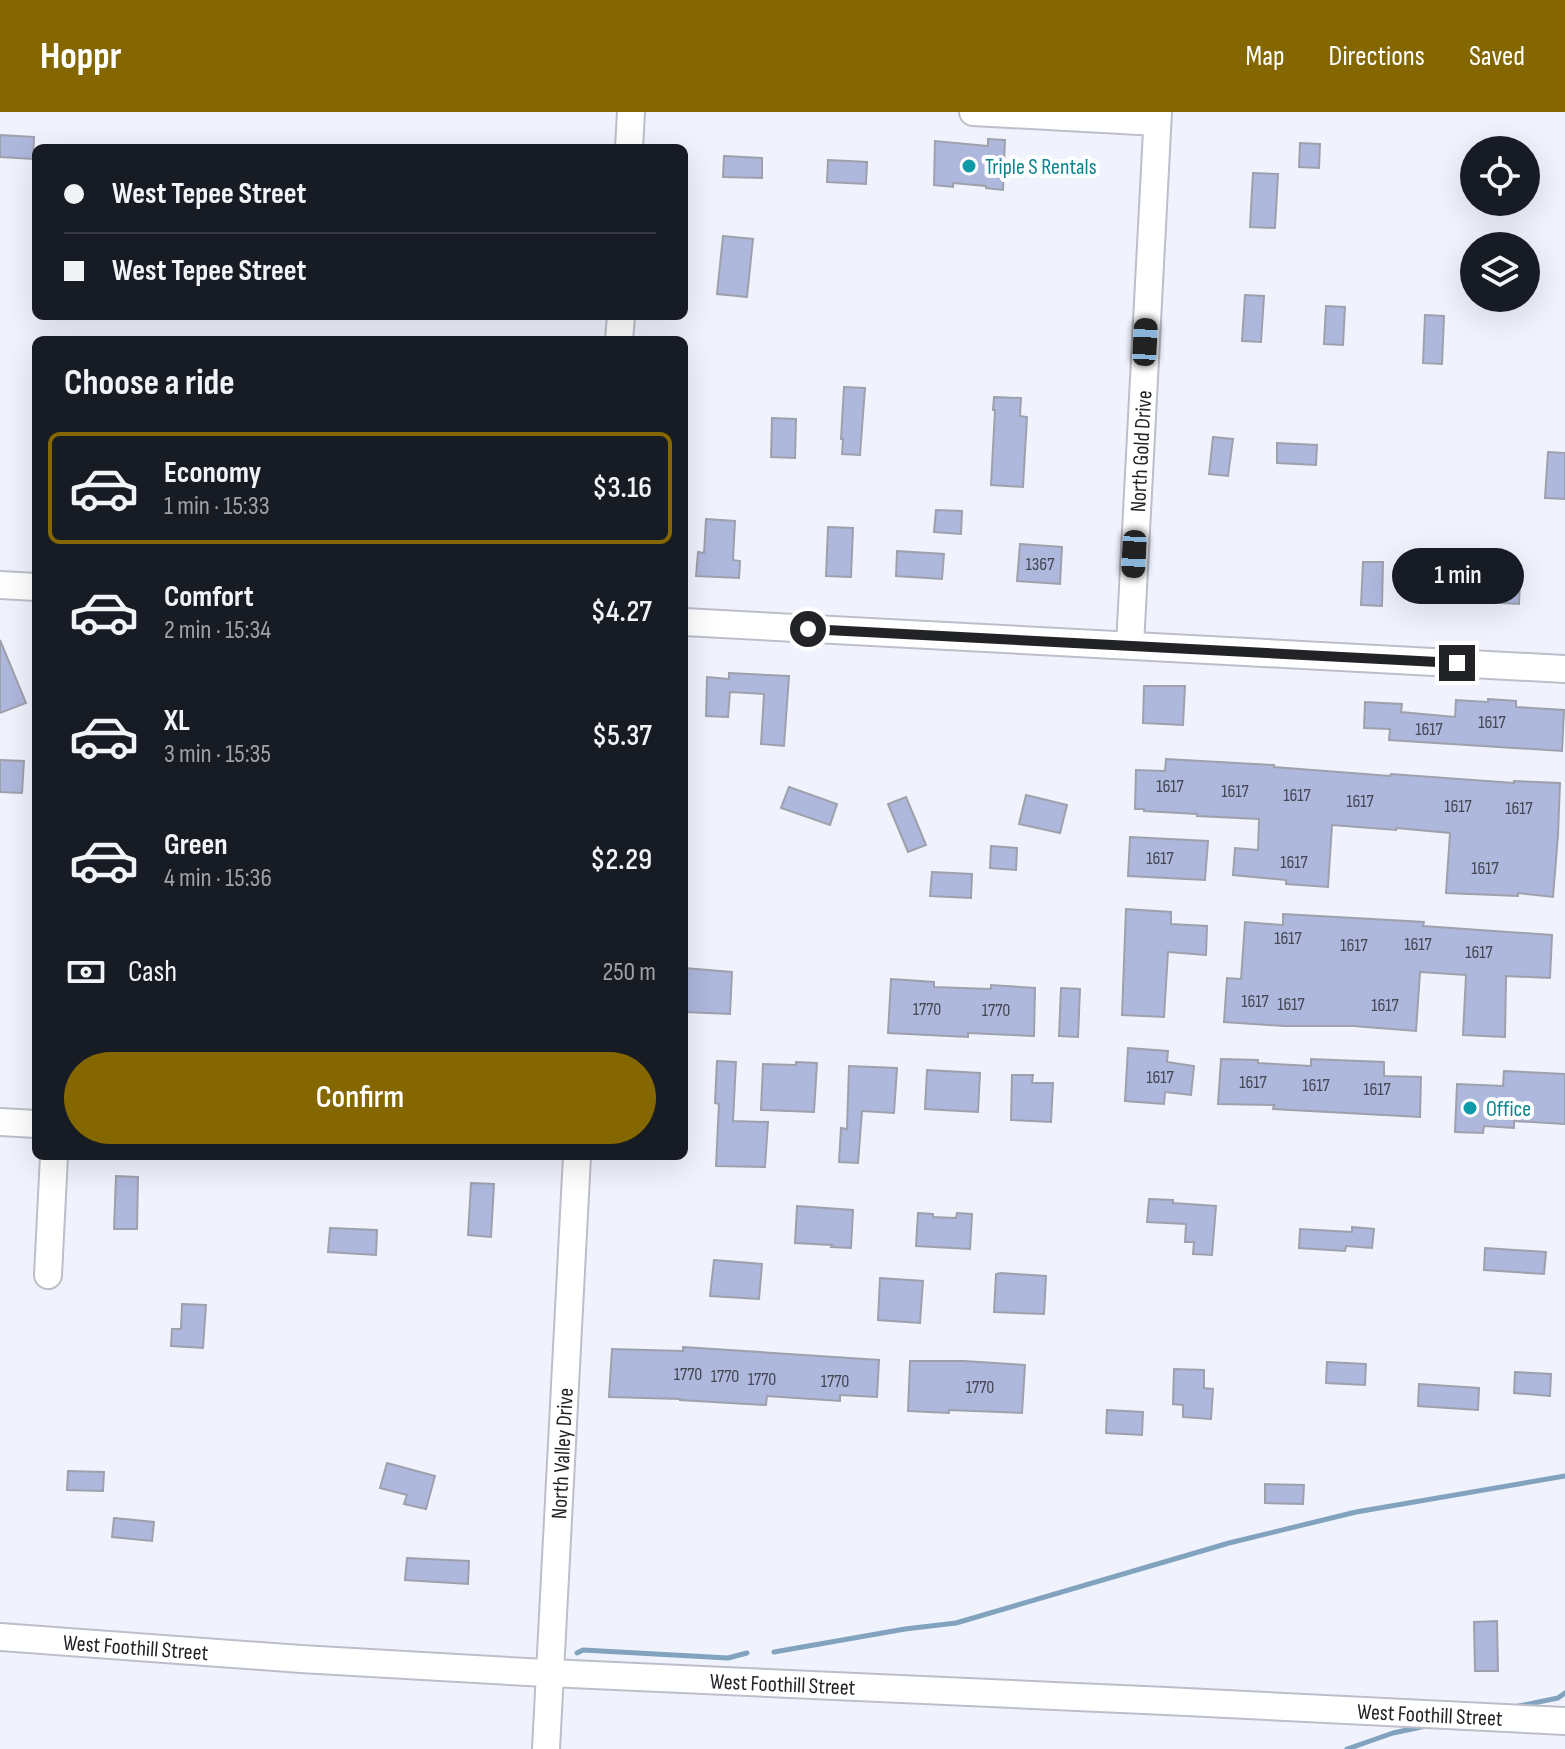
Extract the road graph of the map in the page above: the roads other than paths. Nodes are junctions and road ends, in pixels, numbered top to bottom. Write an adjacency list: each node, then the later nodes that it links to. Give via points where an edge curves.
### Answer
1 (631, 112): 4 (street)
2 (973, 112): 3 (street)
3 (1158, 117): 8 (street, North Gold Drive)
4 (629, 144)
5 (0, 585): 6 (street)
6 (32, 587)
7 (688, 622): 8 (street)
8 (1130, 645): 9 (street)
9 (1565, 669)
10 (0, 1122): 11 (street)
11 (32, 1124)
12 (54, 1160): 14 (street)
13 (577, 1160): 16 (street, North Valley Drive)
14 (48, 1275)
15 (0, 1637): 16 (street, West Foothill Street)
16 (549, 1674): 17 (street, West Foothill Street); 18 (street, North Valley Drive)
17 (1565, 1721)
18 (546, 1749)

